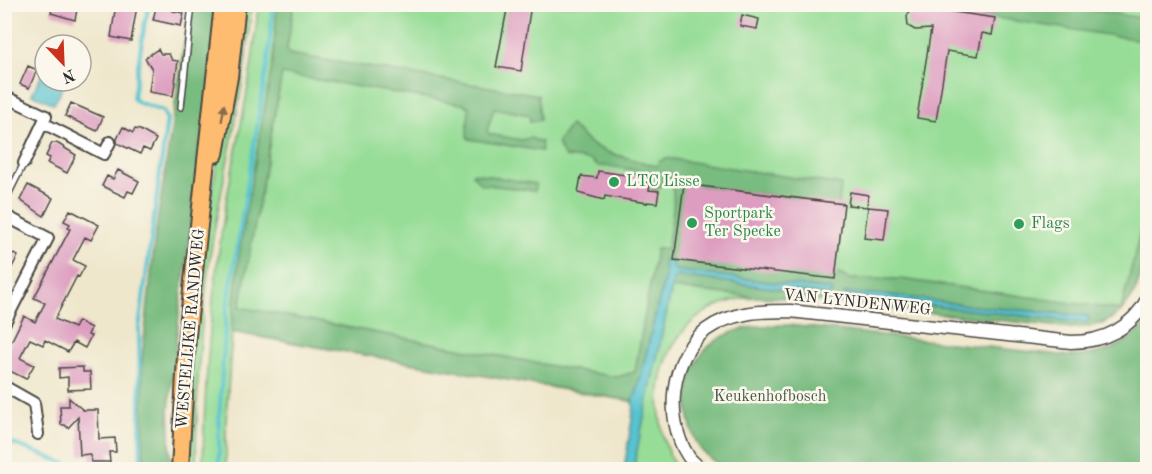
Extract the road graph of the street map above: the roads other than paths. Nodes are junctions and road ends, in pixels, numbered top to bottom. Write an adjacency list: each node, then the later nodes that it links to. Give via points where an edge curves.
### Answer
1 (192, 4): 5 (lane)
2 (223, 4): 9 (main road, WESTELIJKE RANDWEG)
3 (237, 4): 9 (main road, WESTELIJKE RANDWEG, one-way to 3, via 222,120)
4 (4, 96): 6 (street, via 46,116)
5 (181, 107)
6 (43, 123): 7 (street, via 104,153); 8 (street)
7 (110, 142)
8 (24, 163): 10 (lane)
9 (204, 190): 16 (main road, WESTELIJKE RANDWEG, via 187,336)
10 (4, 203)
11 (4, 216): 13 (street, via 48,238)
12 (1148, 298): 17 (street, VAN LYNDENWEG, via 1122,328 1089,342 790,311 748,313 725,320 693,342 683,356 675,387 674,407 682,443)
13 (4, 324)
14 (4, 386): 15 (street, via 34,403)
15 (38, 434)
16 (180, 470)
17 (701, 470)

